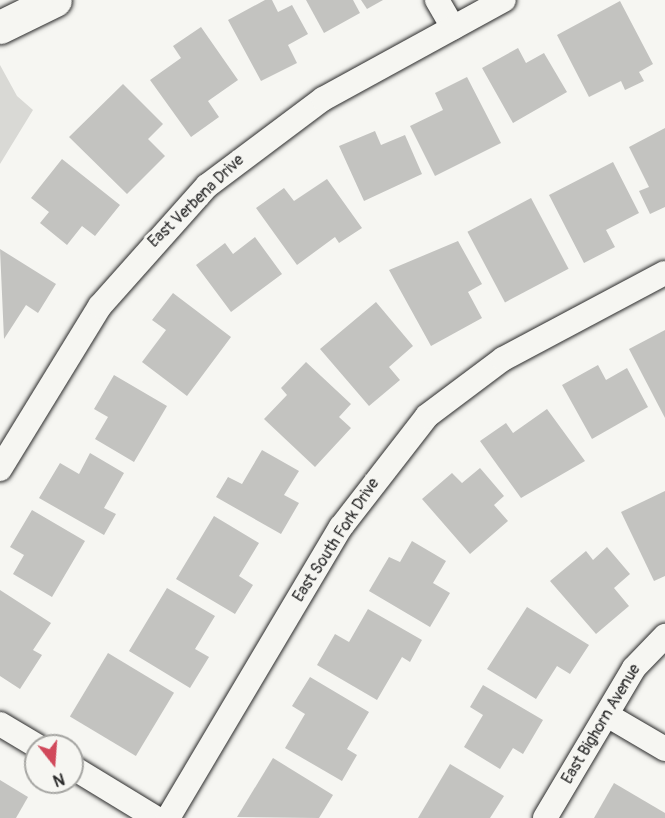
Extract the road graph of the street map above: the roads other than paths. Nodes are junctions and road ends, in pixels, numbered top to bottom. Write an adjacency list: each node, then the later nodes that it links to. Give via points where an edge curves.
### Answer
1 (55, 0): 4 (main road)
2 (437, 0): 5 (street)
3 (504, 0): 5 (street, East Verbena Drive)
4 (0, 27)
5 (453, 28): 7 (street, East Verbena Drive, via 323,99 207,186 100,306)
6 (665, 273): 15 (street, East South Fork Drive, via 503,359 427,416 341,527)
7 (0, 469)
8 (665, 636): 9 (street, East Bighorn Avenue, via 634,668)
9 (607, 715): 12 (street); 16 (street, East Bighorn Avenue)
10 (0, 724): 11 (street)
11 (24, 738)
12 (665, 748)
13 (84, 774): 14 (street)
14 (156, 818)
15 (168, 818)
16 (544, 818)

